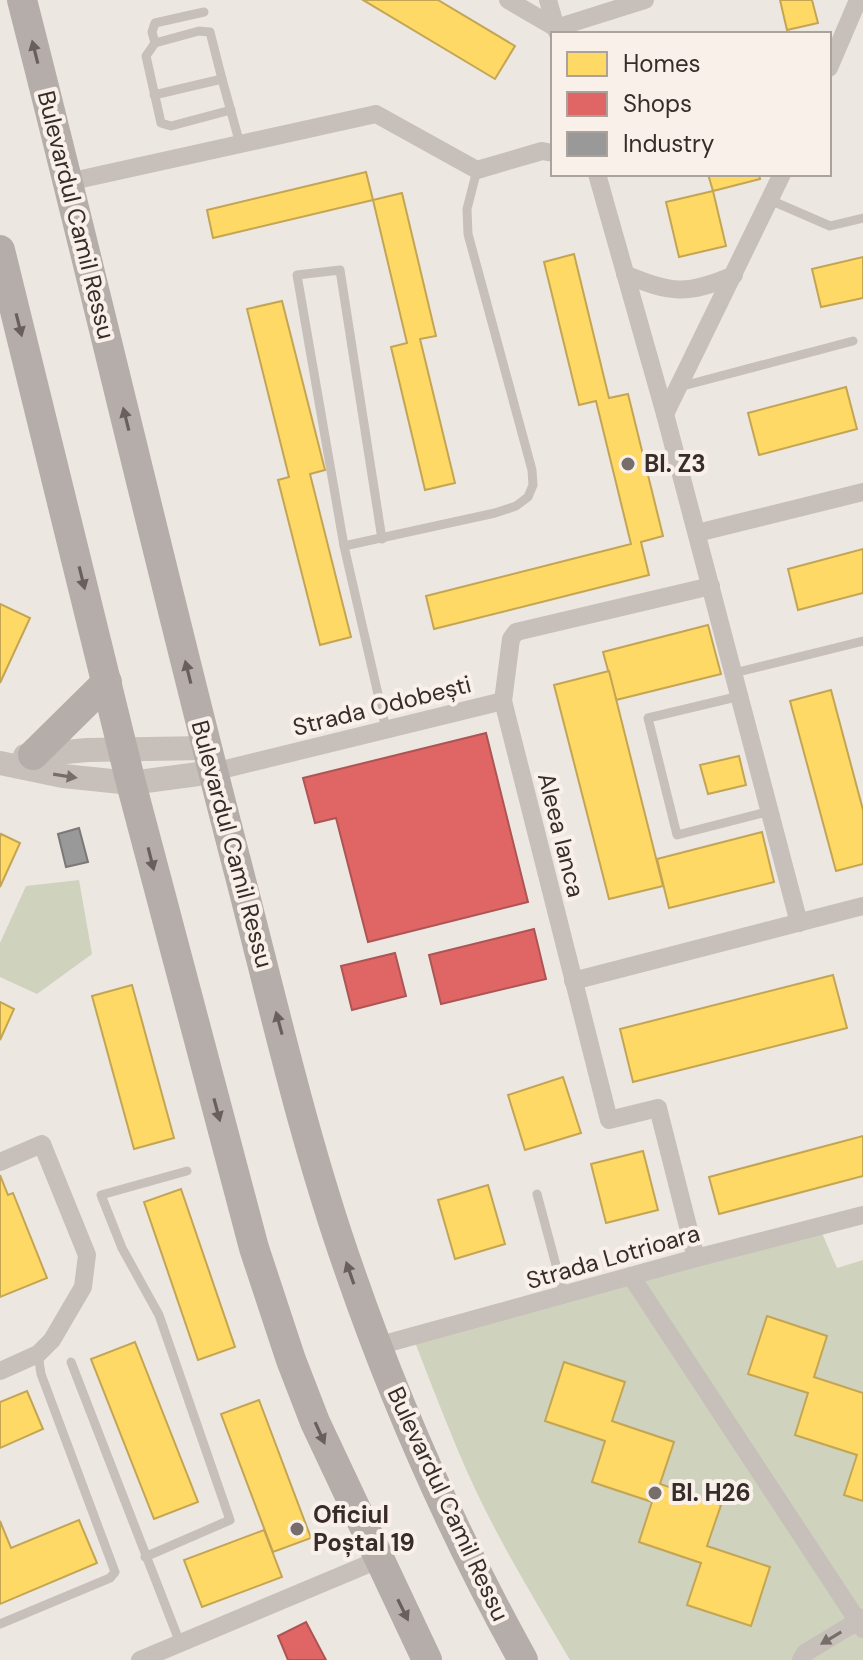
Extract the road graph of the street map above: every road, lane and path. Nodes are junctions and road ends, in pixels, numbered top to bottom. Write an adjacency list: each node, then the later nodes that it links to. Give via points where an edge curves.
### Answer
1 (22, 0): 18 (main road, Bulevardul Camil Ressu, one-way to 1)
2 (508, 0): 7 (street)
3 (548, 0): 7 (street)
4 (645, 0): 7 (street)
5 (858, 0): 9 (street)
6 (204, 12): 8 (lane, via 155,23)
7 (557, 31)
8 (155, 43): 10 (lane, via 210,32); 11 (lane, via 146,56)
9 (831, 63)
10 (222, 79): 11 (lane); 12 (lane)
11 (154, 95): 12 (lane, via 161,123 171,126)
12 (231, 110): 13 (lane)
13 (240, 144): 15 (street, via 376,114); 18 (street)
14 (551, 153): 15 (street)
15 (477, 170): 29 (lane, via 467,209 468,234 525,434 533,485 516,506)
16 (598, 176): 22 (street)
17 (781, 176): 19 (street)
18 (68, 182): 41 (main road, Bulevardul Camil Ressu, one-way to 18)
19 (770, 200): 20 (lane, via 830,226); 23 (street)
20 (863, 218)
21 (0, 250): 34 (main road, one-way to 34)
22 (625, 274): 23 (street, via 680,291); 26 (street)
23 (734, 275): 25 (street)
24 (853, 341): 25 (lane)
25 (679, 387): 26 (street)
26 (665, 414): 28 (street)
27 (863, 492): 28 (street)
28 (697, 533): 31 (street)
29 (382, 539): 30 (lane); 30 (lane, via 340,270 297,275)
30 (344, 546): 37 (lane)
31 (711, 586): 33 (street); 36 (street, Strada Odobești, via 516,632)
32 (863, 641): 33 (lane)
33 (734, 673): 35 (street)
34 (107, 682): 38 (main road); 39 (main road)
35 (740, 696): 43 (street); 43 (lane, via 648,718 677,835)
36 (503, 701): 37 (street, Strada Odobești); 46 (street, Aleea Ianca)
37 (386, 729): 41 (street, Strada Odobești)
38 (123, 750): 39 (street); 41 (street); 42 (main road)
39 (33, 755): 40 (street)
40 (0, 761): 42 (street, one-way to 42, via 63,776)
41 (220, 761): 42 (street); 54 (main road, Bulevardul Camil Ressu, one-way to 41, via 323,1188)
42 (131, 783): 59 (main road, one-way to 59, via 254,1248 315,1422)
43 (770, 811): 45 (street)
44 (863, 906): 45 (street)
45 (799, 923): 46 (street)
46 (573, 981): 51 (street, Aleea Ianca, via 609,1120 658,1108)
47 (0, 1162): 55 (street, via 42,1144 87,1255 83,1287)
48 (187, 1171): 58 (lane, via 101,1195 122,1248 159,1315 230,1520)
49 (537, 1194): 53 (lane)
50 (863, 1215): 51 (street, Strada Lotrioara)
51 (696, 1258): 52 (street, Strada Lotrioara)
52 (631, 1276): 53 (street, Strada Lotrioara); 60 (street)
53 (564, 1295): 54 (street, Strada Lotrioara)
54 (377, 1346): 65 (main road, Bulevardul Camil Ressu, via 469,1561)
55 (38, 1354): 57 (street); 61 (lane, via 115,1572)
56 (71, 1362): 58 (lane)
57 (0, 1371)
58 (145, 1557): 62 (lane)
59 (378, 1560): 62 (street); 64 (main road, one-way to 64)
60 (861, 1623): 66 (street, one-way to 66)
61 (0, 1624)
62 (180, 1643): 63 (street)
63 (140, 1660)
64 (427, 1660)
65 (523, 1660)
66 (801, 1660)

